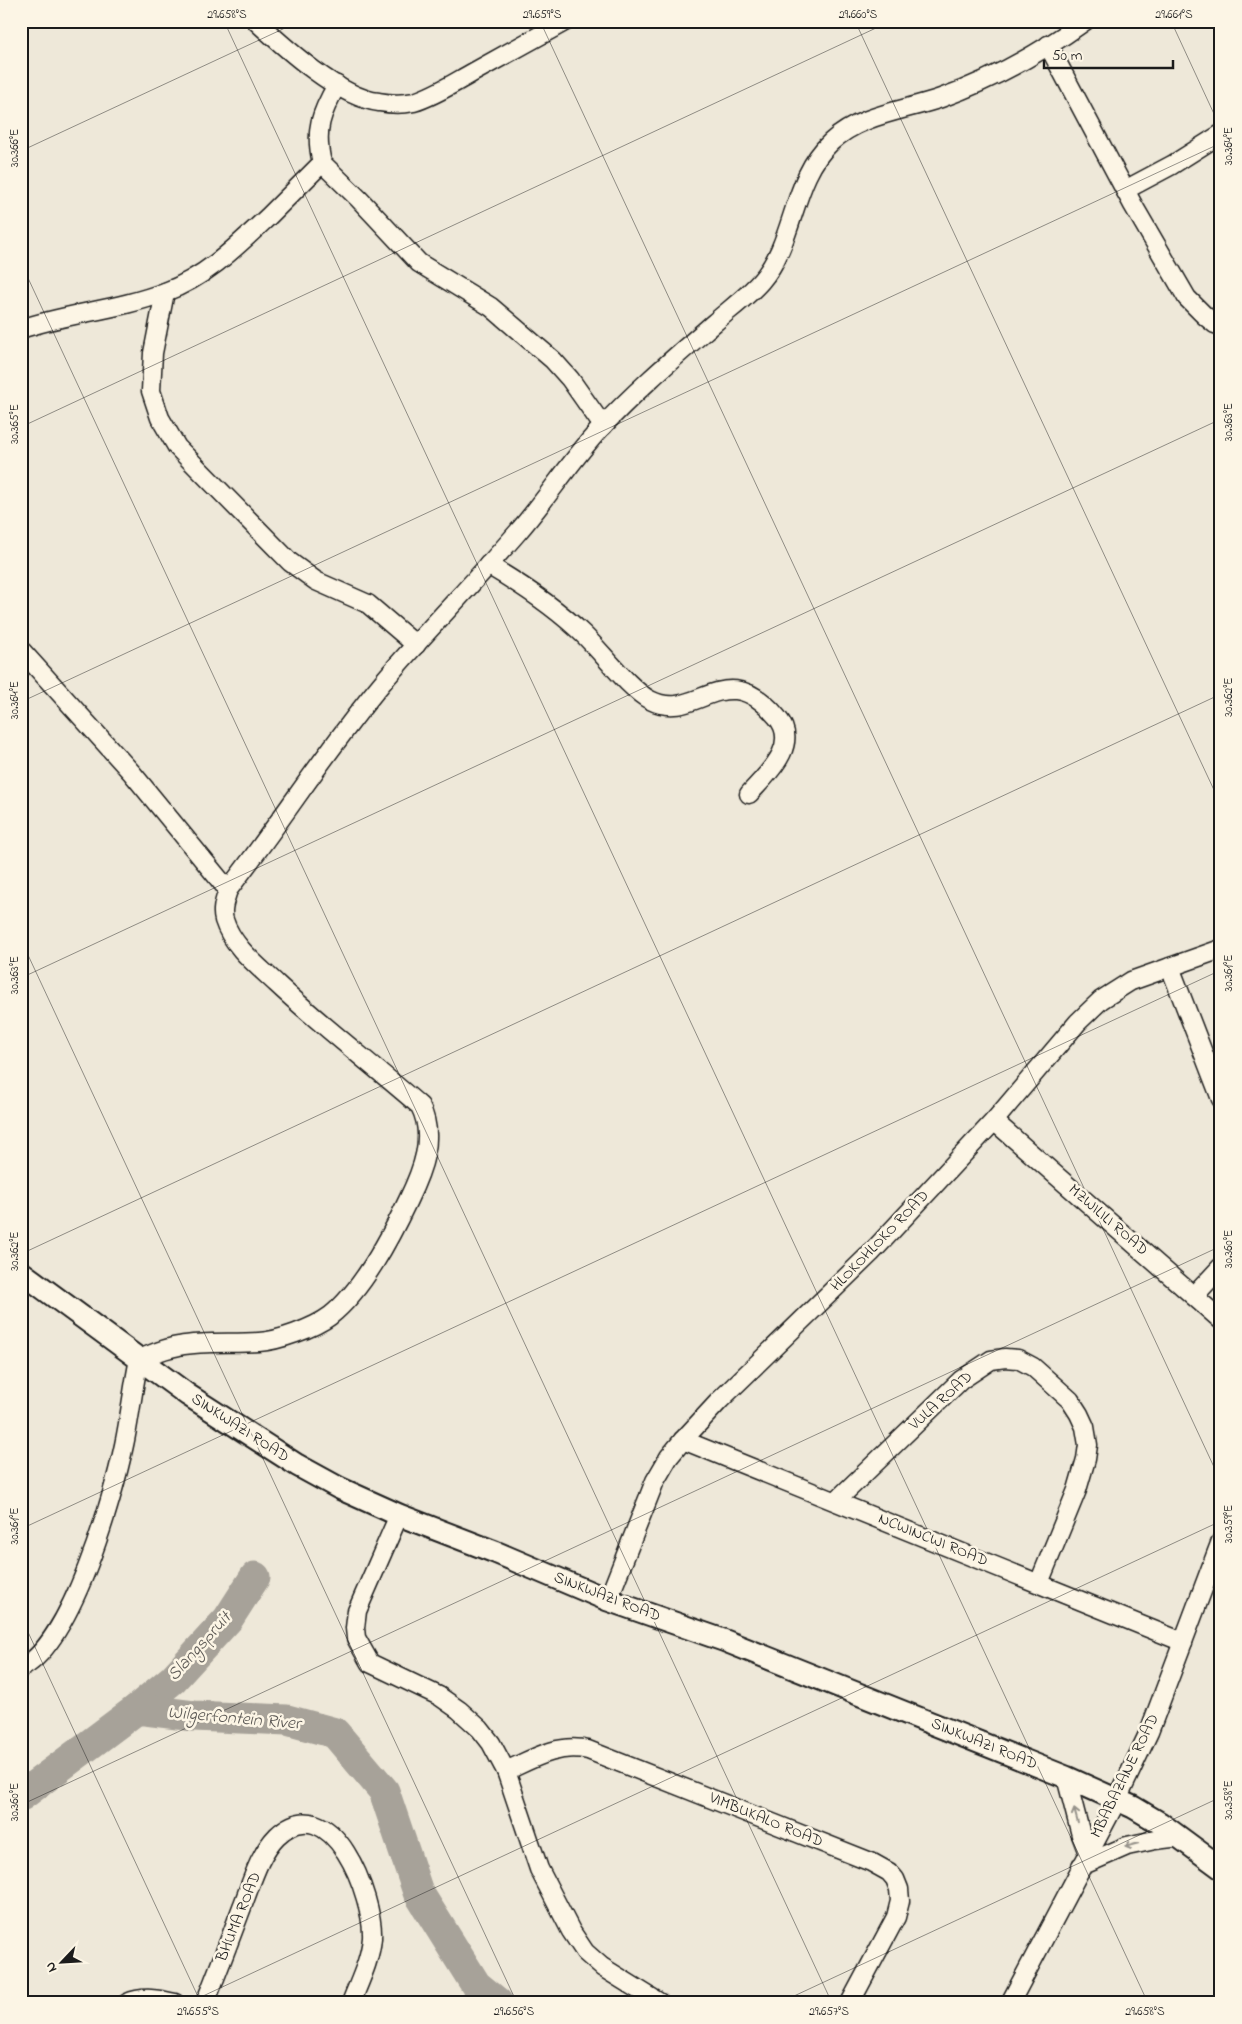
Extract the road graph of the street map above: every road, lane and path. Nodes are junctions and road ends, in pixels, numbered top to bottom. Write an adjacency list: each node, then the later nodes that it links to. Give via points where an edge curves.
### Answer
1 (256, 21): 5 (street)
2 (566, 21): 5 (street, via 413,102 378,102)
3 (1085, 21): 4 (street)
4 (1048, 45): 8 (street); 12 (street, via 992,76 942,98 861,123 830,143 814,163 802,187 774,266)
5 (337, 85): 7 (street, via 321,116 318,137)
6 (1221, 134): 8 (street, via 1172,166)
7 (322, 163): 9 (street, via 234,250 199,277); 12 (street, via 419,263 491,308 553,360)
8 (1125, 190): 10 (street, via 1187,298)
9 (165, 292): 11 (street, via 125,305 74,314); 14 (street, via 152,353 151,391 160,418 177,447 290,562 316,580 368,604)
10 (1221, 326)
11 (21, 329)
12 (602, 426): 13 (street)
13 (488, 565): 14 (street); 16 (street, via 545,601 583,633 631,685 650,700 681,704 738,689 766,704 780,720 785,732 785,747 776,764)
14 (416, 645): 17 (street, via 334,744)
15 (21, 650): 17 (street, via 132,773)
16 (749, 794)
17 (228, 890): 26 (street, via 222,909 238,944 297,1002 420,1106 428,1128 426,1148 419,1178 391,1236 356,1288 329,1317 293,1335 260,1342 179,1346)
18 (1221, 949): 19 (street, HLOKOHLOKO ROAD)
19 (1170, 966): 20 (street); 21 (street, HLOKOHLOKO ROAD, via 1131,981 1101,1000 1078,1022)
20 (1221, 1099)
21 (994, 1121): 24 (street, MZWILILI ROAD); 27 (street, HLOKOHLOKO ROAD, via 871,1253)
22 (1221, 1267): 24 (street)
23 (21, 1272): 26 (street, SINKWAZI ROAD)
24 (1194, 1296): 25 (street, MZWILILI ROAD)
25 (1221, 1320)
26 (139, 1359): 29 (street, SINKWAZI ROAD, via 188,1395 297,1465); 34 (street, via 112,1496 91,1557 65,1616 43,1651)
27 (683, 1440): 28 (street, NCWINCWI ROAD); 32 (street, HLOKOHLOKO ROAD, via 655,1481)
28 (836, 1501): 31 (street, NCWINCWI ROAD); 31 (street, VULA ROAD, via 961,1380 991,1360 1018,1359 1070,1400 1085,1427 1088,1445 1077,1490)
29 (399, 1515): 32 (street, SINKWAZI ROAD); 35 (street, via 357,1612 356,1638 370,1663 439,1696 466,1716 491,1743)
30 (1221, 1541): 33 (street, MBABAZANE ROAD)
31 (1039, 1583): 33 (street, NCWINCWI ROAD)
32 (608, 1600): 36 (street, SINKWAZI ROAD, via 723,1640)
33 (1183, 1642): 37 (street, MBABAZANE ROAD, via 1149,1732)
34 (21, 1668)
35 (506, 1771): 45 (street, via 540,1869 571,1931 585,1952 602,1967); 46 (street, VIMBUKALO ROAD, via 564,1748 588,1750 871,1862 889,1872 899,1889 896,1917)
36 (1066, 1777): 37 (street, SINKWAZI ROAD); 39 (street, one-way to 36)
37 (1117, 1800): 38 (street, SINKWAZI ROAD); 39 (street, MBABAZANE ROAD)
38 (1180, 1837): 39 (street, one-way to 39, via 1127,1846); 40 (street, SINKWAZI ROAD)
39 (1084, 1860): 47 (street, MBABAZANE ROAD)
40 (1221, 1868)
41 (128, 2003): 42 (street, via 151,1998)
42 (176, 2003)
43 (205, 2003): 44 (street, BHUMA ROAD, via 267,1848 278,1835 306,1823 328,1830 337,1838 363,1887 370,1914 372,1937 369,1958)
44 (351, 2003)
45 (660, 2003)
46 (850, 2003)
47 (1010, 2003)

